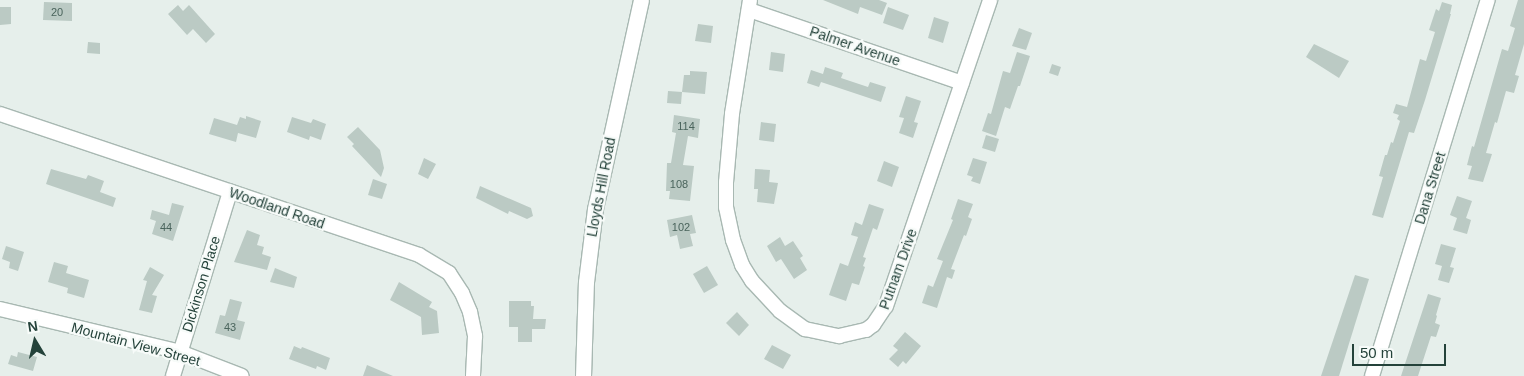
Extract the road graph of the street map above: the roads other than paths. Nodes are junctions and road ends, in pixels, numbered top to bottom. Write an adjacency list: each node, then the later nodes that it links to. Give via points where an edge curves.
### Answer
1 (640, 0): 13 (main road, Lloyds Hill Road, via 594,209 586,282)
2 (990, 0): 5 (street, Putnam Drive)
3 (1488, 0): 14 (street, Dana Street)
4 (750, 5): 5 (street, Palmer Avenue); 5 (street, Putnam Drive, via 732,114 725,195 727,214 737,252 752,281 780,311 805,329 829,335 848,335 866,330 878,320 886,306)
5 (962, 83)
6 (0, 114): 7 (street, Woodland Road)
7 (230, 192): 9 (street, Dickinson Place); 12 (street, Woodland Road, via 419,255 449,273 470,312 475,336)
8 (0, 309): 9 (street, Mountain View Street)
9 (180, 352): 10 (street, Dickinson Place); 11 (street, Mountain View Street)
10 (173, 376)
11 (242, 376)
12 (473, 376)
13 (583, 376)
14 (1372, 376)

